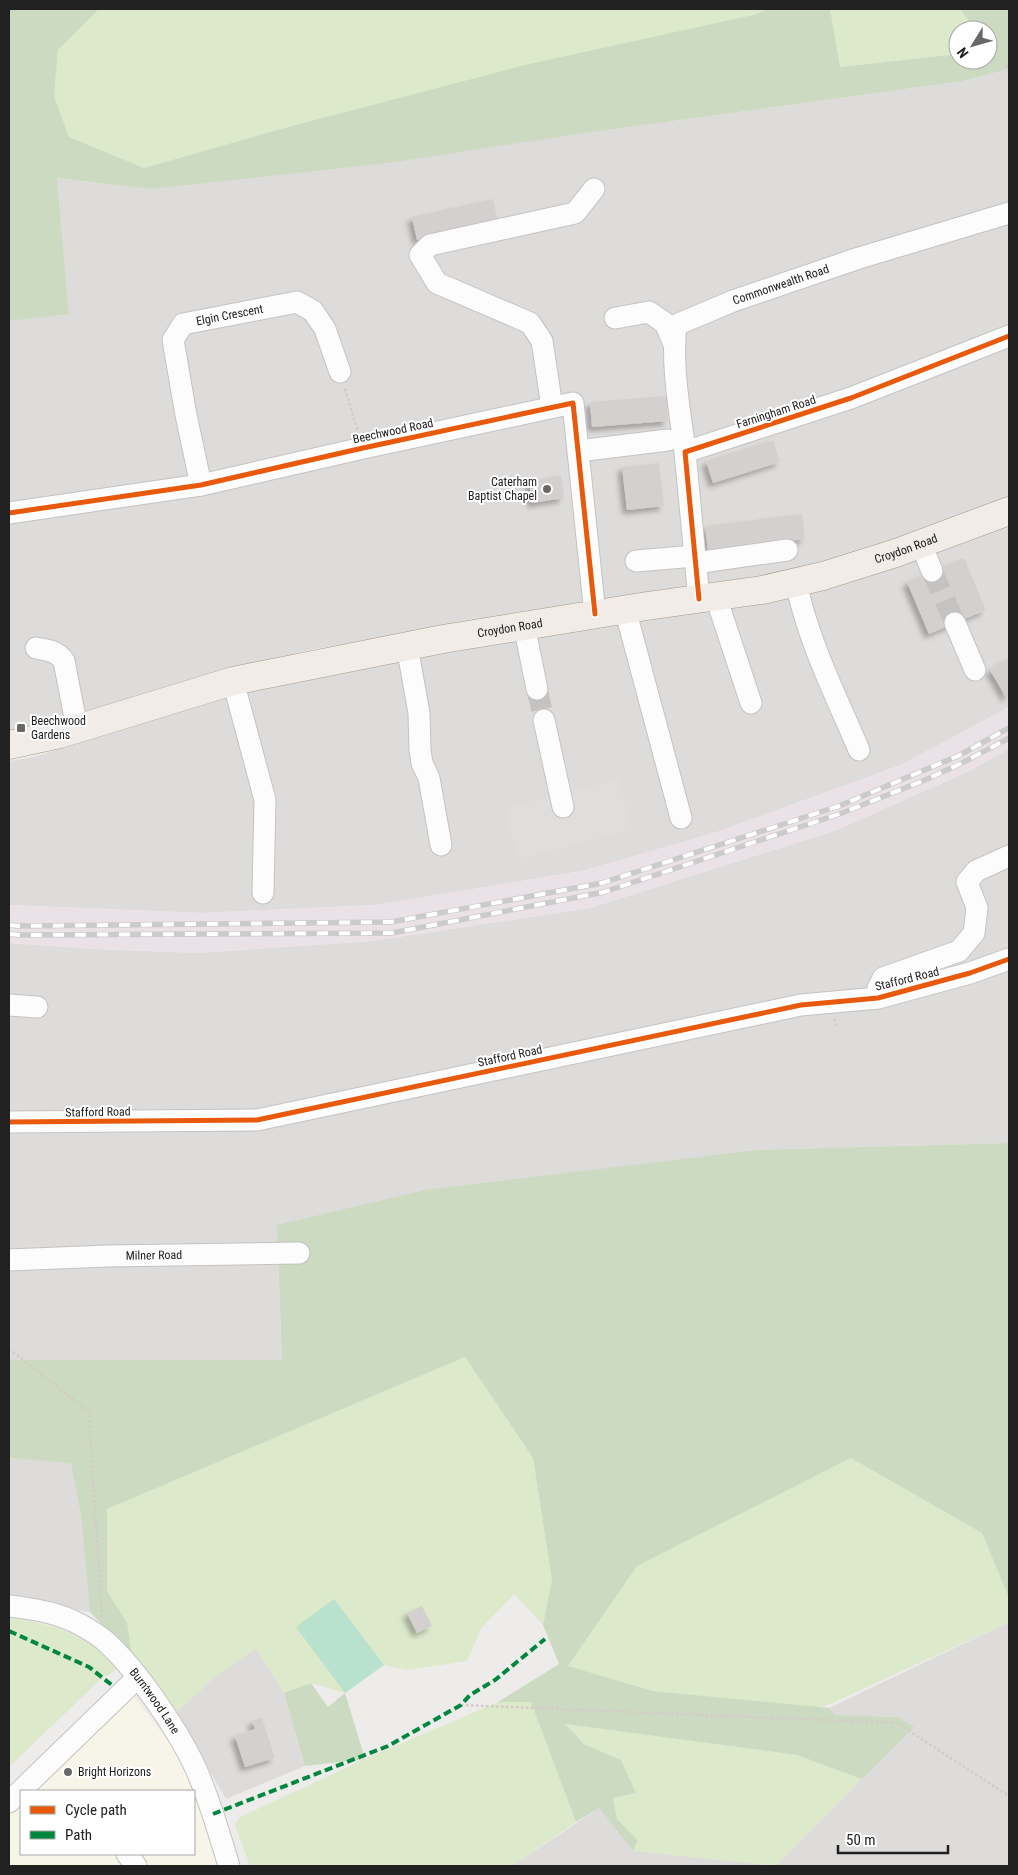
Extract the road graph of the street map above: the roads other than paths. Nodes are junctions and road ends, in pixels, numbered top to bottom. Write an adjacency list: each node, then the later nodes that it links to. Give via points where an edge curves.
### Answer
1 (594, 189): 7 (street, via 575,213 430,245 420,255 438,284 530,323 542,341)
2 (1009, 213): 5 (street, Commonwealth Road, via 859,258 733,301 676,325)
3 (615, 318): 5 (street, via 648,312 665,323)
4 (1009, 336): 8 (street, Farningham Road, via 851,398)
5 (674, 344): 8 (street, Commonwealth Road)
6 (340, 372): 10 (street, Elgin Crescent, via 325,329 313,311 297,302 183,324 173,340)
7 (552, 407): 9 (street, Beechwood Road, via 573,403); 10 (street, Beechwood Road)
8 (677, 446): 9 (street, Farningham Road); 15 (street)
9 (578, 452): 21 (street, Beechwood Road)
10 (201, 485): 12 (street, Beechwood Road)
11 (1009, 511): 13 (main road, Croydon Road)
12 (9, 513)
13 (921, 544): 17 (street); 18 (main road, Croydon Road)
14 (787, 550): 15 (street)
15 (695, 559): 16 (street); 19 (street)
16 (636, 560)
17 (932, 571)
18 (796, 582): 19 (main road, Croydon Road); 33 (street, via 818,654)
19 (707, 598): 20 (main road, Croydon Road); 29 (street)
20 (625, 609): 21 (main road, Croydon Road); 35 (street)
21 (595, 614): 23 (main road, Croydon Road)
22 (955, 623): 26 (street)
23 (524, 625): 24 (main road, Croydon Road); 28 (street)
24 (407, 646): 27 (main road, Croydon Road); 36 (street, via 422,764 429,778)
25 (36, 648): 31 (street, via 60,655 64,662)
26 (975, 670)
27 (233, 681): 31 (main road, Croydon Road); 38 (street, via 265,800)
28 (537, 689)
29 (750, 703)
30 (544, 720): 34 (street)
31 (77, 728): 32 (main road, Croydon Road)
32 (9, 744)
33 (859, 750)
34 (563, 807)
35 (681, 818)
36 (441, 845)
37 (1009, 856): 40 (street, via 976,871 967,882 977,908 974,933 960,951 883,978)
38 (263, 892)
39 (1009, 959): 40 (street, Stafford Road)
40 (878, 998): 43 (street, Stafford Road, via 801,1005 257,1120)
41 (9, 1006): 42 (street)
42 (37, 1007)
43 (9, 1122)
44 (299, 1253): 45 (street, Milner Road)
45 (9, 1260)
46 (9, 1606): 47 (street, Burntwood Lane, via 72,1620 103,1639)
47 (134, 1674): 48 (street); 49 (street); 54 (street, Burntwood Lane, via 178,1735 198,1775)
48 (9, 1783)
49 (21, 1790)
50 (20, 1791): 51 (street)
51 (9, 1802)
52 (128, 1855): 53 (street)
53 (136, 1866)
54 (229, 1866)

